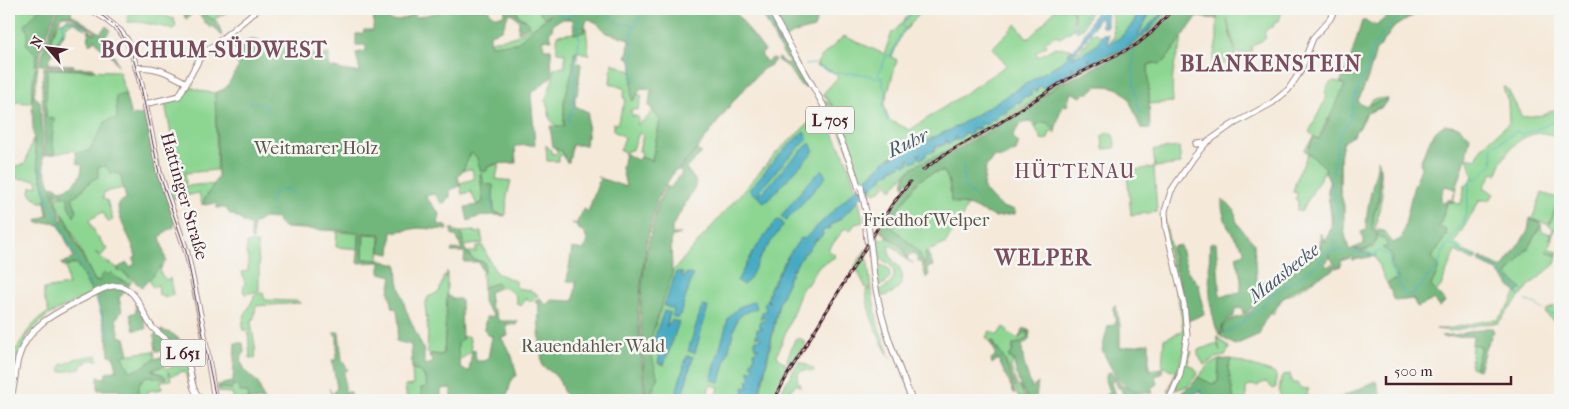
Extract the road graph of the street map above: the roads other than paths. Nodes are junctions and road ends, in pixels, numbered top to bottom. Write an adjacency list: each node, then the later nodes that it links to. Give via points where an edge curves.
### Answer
1 (90, 9): 5 (main road, Hattinger Straße, via 124,37)
2 (258, 9): 6 (main road, via 201,56)
3 (772, 9): 10 (main road, L 705, bridge, via 856,169 868,222)
4 (1335, 9): 8 (main road, via 1313,38 1300,72 1288,90)
5 (136, 68): 6 (main road, via 158,69); 7 (main road, Hattinger Straße)
6 (186, 83): 7 (main road, via 178,97)
7 (145, 104): 14 (main road, Hattinger Straße, via 160,177 187,253)
8 (1206, 143): 9 (main road); 15 (main road, via 1178,178 1165,211 1186,315 1183,361)
9 (1196, 144)
10 (875, 294): 12 (main road, L 705); 18 (main road, L 705, via 883,332)
11 (906, 368): 12 (main road, L 705)
12 (907, 386): 18 (main road, L 705)
13 (201, 399): 16 (main road, L 651, via 194,390 184,355 151,325 134,293 120,285 105,288 50,316 32,331 19,354); 17 (main road, L 651)
14 (215, 399)
15 (1169, 399)
16 (10, 400)
17 (207, 400)
18 (911, 400)

